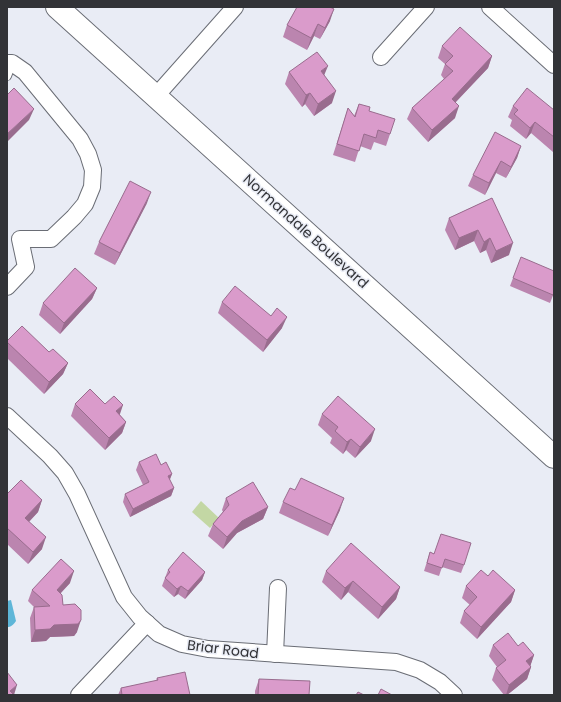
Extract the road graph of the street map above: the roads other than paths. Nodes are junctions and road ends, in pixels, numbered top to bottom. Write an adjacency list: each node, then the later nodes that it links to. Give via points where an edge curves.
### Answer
1 (57, 7): 8 (main road, Normandale Boulevard)
2 (235, 7): 8 (street)
3 (426, 7): 5 (street)
4 (490, 7): 6 (street)
5 (381, 58)
6 (554, 66)
7 (9, 67): 9 (street, via 25,72 80,139 93,170 92,187 85,204 74,218 51,239 20,239 26,267)
8 (156, 96): 11 (main road, Normandale Boulevard)
9 (7, 287)
10 (7, 416): 13 (street, Briar Road, via 65,473 124,597)
11 (554, 457)
12 (278, 588): 14 (street)
13 (147, 623): 14 (street, Briar Road, via 159,634 182,644 208,650); 15 (street)
14 (275, 654): 16 (street, Briar Road, via 396,662 420,670 440,682)
15 (78, 695)
16 (454, 695)

